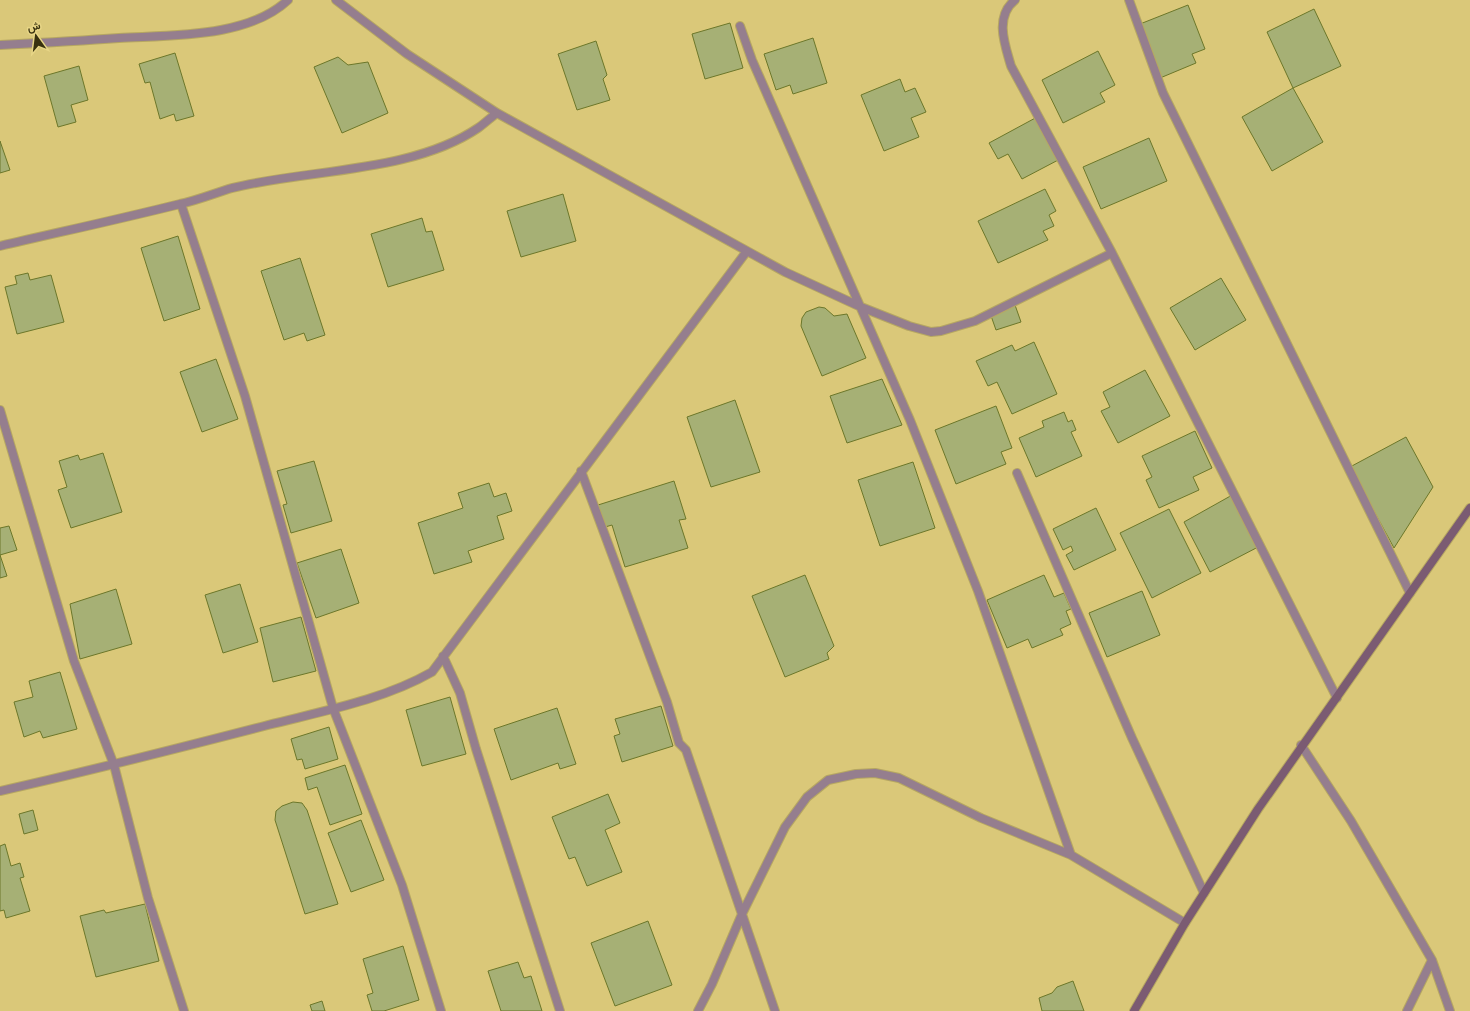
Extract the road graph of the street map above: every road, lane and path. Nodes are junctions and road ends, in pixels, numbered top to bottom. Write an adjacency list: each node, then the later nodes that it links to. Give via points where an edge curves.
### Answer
1 (288, 0): 6 (street, via 281,7 257,20 212,33)
2 (336, 0): 7 (street, via 407,54)
3 (1015, 0): 11 (street, via 1010,4 1003,19 1002,36 1011,66)
4 (1129, 0): 17 (street, via 1166,100)
5 (740, 26): 12 (street, via 752,60)
6 (0, 45)
7 (496, 112): 8 (street, via 472,131 419,155 232,188); 10 (street)
8 (181, 204): 9 (street); 20 (street, via 245,396)
9 (0, 246)
10 (747, 252): 12 (street); 14 (street)
11 (1112, 253): 12 (street, via 975,321 949,330 931,332); 19 (street)
12 (861, 307): 24 (street, via 887,372 910,420 978,591)
13 (0, 410): 22 (street, via 74,660)
14 (581, 471): 18 (street); 26 (street, via 667,702 679,743 686,750)
15 (1017, 473): 25 (street, via 1132,738)
16 (1470, 508): 17 (street)
17 (1410, 593): 19 (street)
18 (443, 656): 20 (street, via 432,672 416,681); 31 (street, via 460,693)
19 (1337, 698): 21 (street)
20 (333, 708): 22 (street); 30 (street, via 402,885)
21 (1302, 745): 25 (street); 28 (street, via 1351,821)
22 (114, 765): 23 (street); 29 (street, via 148,898)
23 (0, 791)
24 (1071, 855): 26 (street, via 981,818 899,778 875,773 856,774 828,780 807,797 785,827); 27 (street)
25 (1204, 894): 27 (street)
26 (742, 914): 32 (street); 33 (street)
27 (1185, 923): 34 (street)
28 (1432, 960): 35 (street); 36 (street)
29 (184, 1011)
30 (441, 1011)
31 (560, 1011)
32 (698, 1011)
33 (775, 1011)
34 (1134, 1011)
35 (1407, 1011)
36 (1450, 1011)

